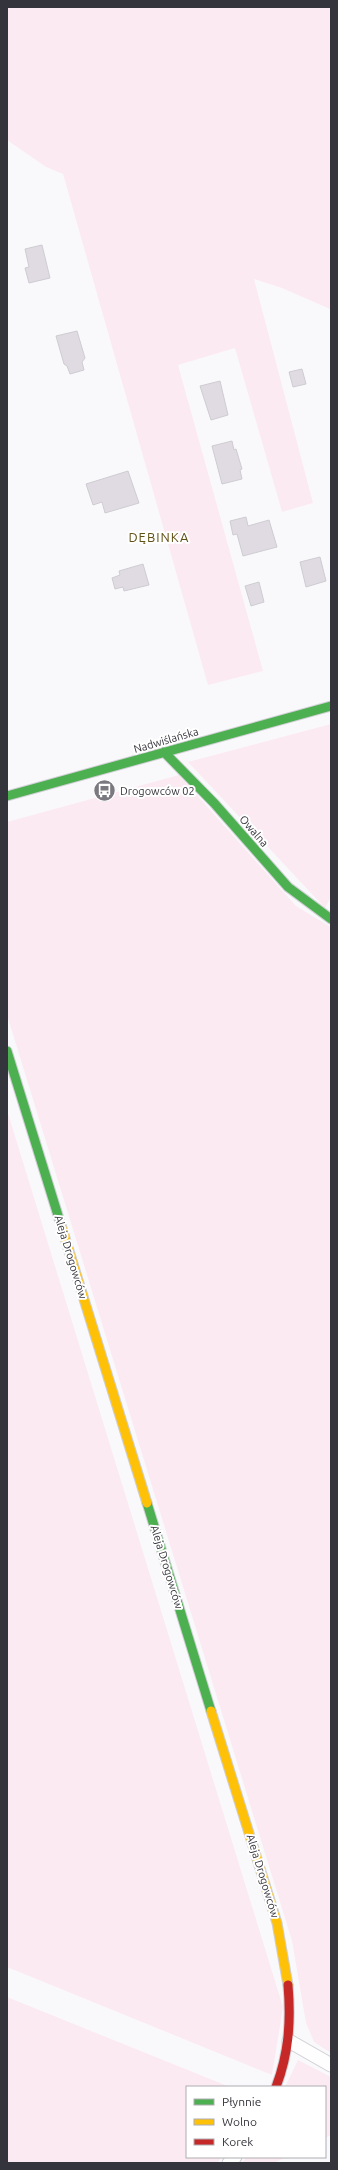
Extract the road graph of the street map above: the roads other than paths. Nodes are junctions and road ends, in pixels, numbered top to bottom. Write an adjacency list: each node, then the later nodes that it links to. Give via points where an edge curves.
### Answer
1 (331, 706): 2 (street, Nadwiślańska)
2 (164, 752): 3 (street, Nadwiślańska); 4 (street, Owalna, via 214,803 288,887)
3 (7, 796)
4 (331, 919)
5 (7, 1051): 6 (street, Aleja Drogowców, via 278,1923 289,1978)
6 (289, 2041): 7 (street); 8 (street, Aleja Drogowców)
7 (331, 2065)
8 (276, 2086)

